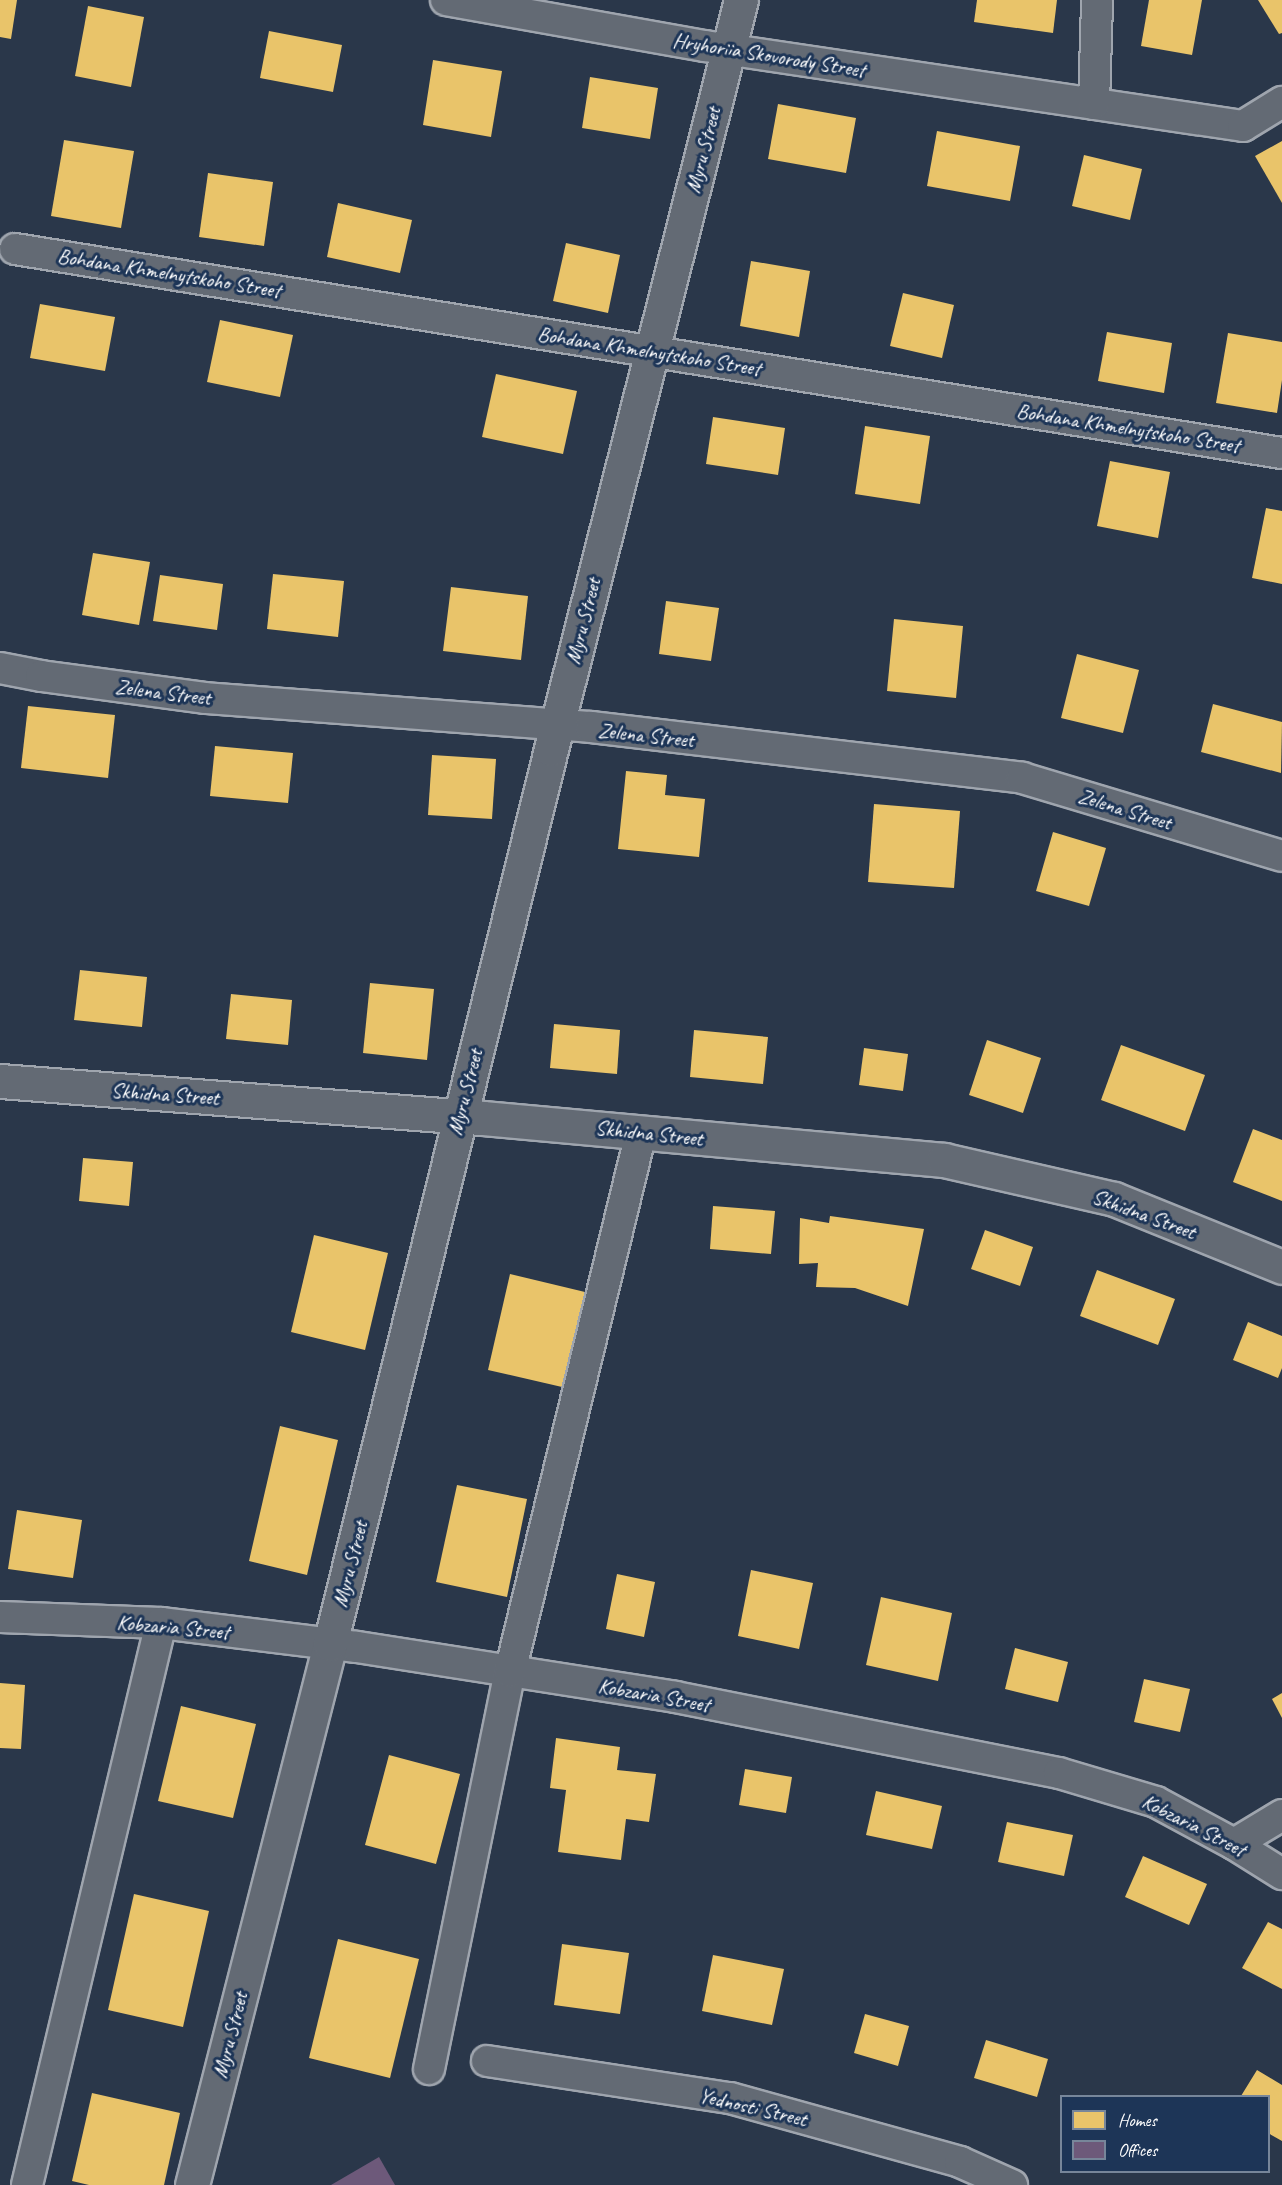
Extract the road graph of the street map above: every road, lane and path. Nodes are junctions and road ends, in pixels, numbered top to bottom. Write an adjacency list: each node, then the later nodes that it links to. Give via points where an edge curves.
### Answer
1 (446, 0): 4 (street, Hryhoriia Skovorody Street)
2 (741, 0): 4 (street, Myru Street)
3 (1097, 0): 6 (street)
4 (728, 49): 6 (street, Hryhoriia Skovorody Street); 8 (street, Myru Street)
5 (1282, 102): 6 (street, Hryhoriia Skovorody Street, via 1243,126)
6 (1094, 104)
7 (15, 249): 8 (street, Bohdana Khmelnytskoho Street)
8 (652, 351): 9 (street, Bohdana Khmelnytskoho Street); 11 (street, Myru Street)
9 (1282, 453)
10 (0, 668): 11 (street, Zelena Street, via 205,698)
11 (557, 726): 12 (street, Zelena Street, via 1022,778); 14 (street, Myru Street)
12 (1282, 856)
13 (0, 1082): 14 (street, Skhidna Street)
14 (459, 1117): 15 (street, Skhidna Street); 19 (street, Myru Street)
15 (641, 1133): 16 (street, Skhidna Street, via 944,1160 1114,1199); 20 (street)
16 (1282, 1267)
17 (0, 1617): 18 (street, Kobzaria Street)
18 (161, 1623): 19 (street, Kobzaria Street); 26 (street)
19 (330, 1644): 20 (street, Kobzaria Street); 27 (street, Myru Street)
20 (510, 1672): 22 (street, Kobzaria Street, via 675,1697 1059,1773 1156,1802); 25 (street)
21 (1282, 1815): 22 (street)
22 (1234, 1844): 23 (street, Kobzaria Street)
23 (1282, 1874)
24 (488, 2061): 28 (street, Yednosti Street, via 730,2098 960,2162)
25 (429, 2069)
26 (27, 2185)
27 (192, 2185)
28 (1011, 2185)

